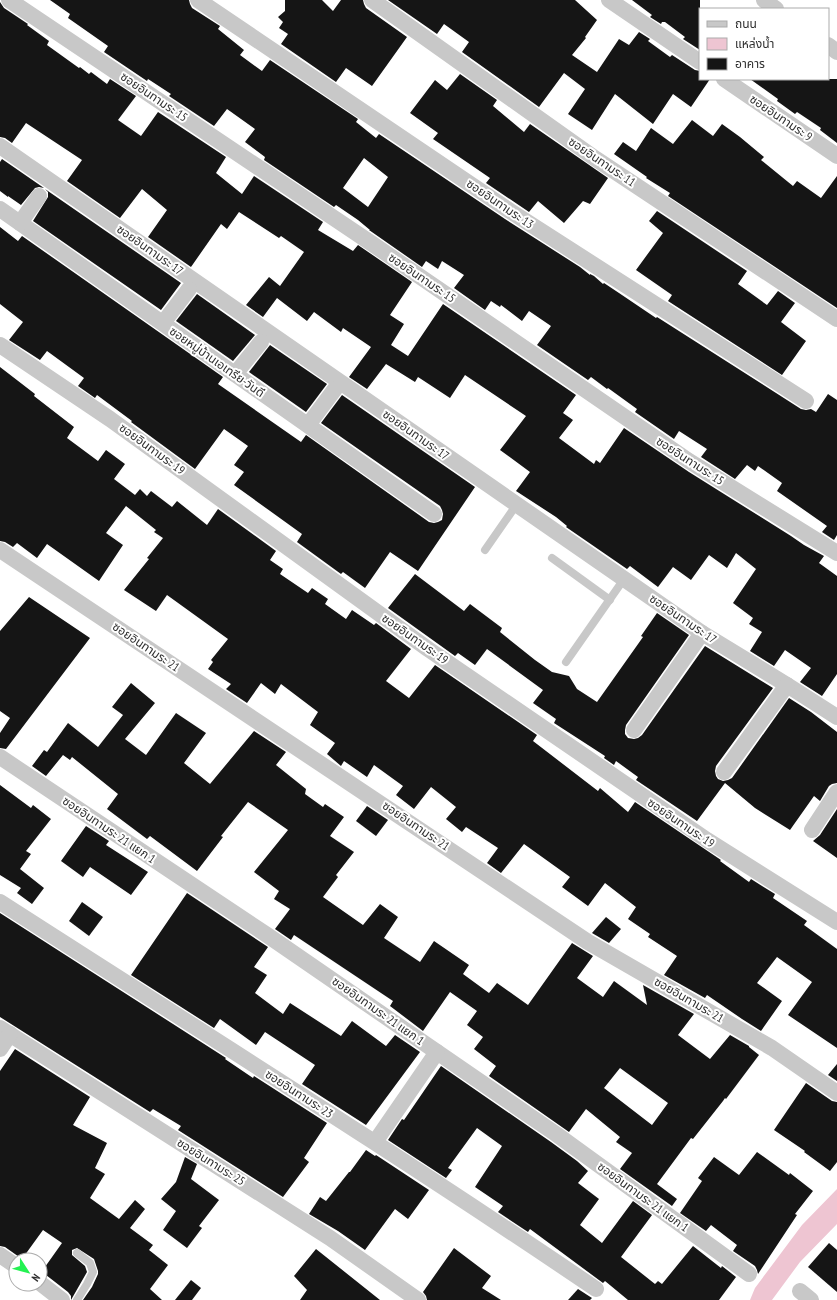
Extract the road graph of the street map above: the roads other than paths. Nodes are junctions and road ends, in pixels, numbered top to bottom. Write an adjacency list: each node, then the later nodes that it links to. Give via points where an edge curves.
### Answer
1 (9, 0): 29 (street, ซอยอินทามระ 15, via 689,461)
2 (198, 0): 23 (street, ซอยอินทามระ 13, via 510,211)
3 (372, 0): 17 (street, ซอยอินทามระ 11, via 596,159)
4 (609, 0): 9 (street)
5 (764, 0): 6 (street)
6 (775, 8)
7 (829, 46): 8 (street)
8 (837, 52)
9 (699, 61)
10 (725, 80): 12 (street, ซอยอินทามระ 9)
11 (0, 146): 25 (street, ซอยอินทามระ 17)
12 (837, 156)
13 (39, 196): 15 (street)
14 (0, 210): 15 (street, ซอยหมู่บ้านเอเทรีย-วันดี)
15 (20, 223): 18 (street, ซอยหมู่บ้านเอเทรีย-วันดี)
16 (189, 289): 18 (street)
17 (837, 319)
18 (163, 323): 21 (street, ซอยหมู่บ้านเอเทรีย-วันดี)
19 (261, 342): 21 (street)
20 (0, 345): 43 (street, ซอยอินทามระ 19, via 110,419 428,649 700,836)
21 (235, 374): 24 (street, ซอยหมู่บ้านเอเทรีย-วันดี)
22 (335, 389): 24 (street)
23 (806, 401)
24 (308, 425): 26 (street, ซอยหมู่บ้านเอเทรีย-วันดี)
25 (517, 504): 28 (lane); 31 (street, ซอยอินทามระ 17)
26 (434, 514)
27 (0, 550): 47 (street, ซอยอินทามระ 21, via 588,942 772,1048)
28 (485, 550)
29 (837, 553)
30 (552, 558): 32 (lane)
31 (624, 579): 32 (lane); 33 (street, ซอยอินทามระ 17)
32 (610, 600): 34 (lane)
33 (702, 633): 35 (street, ซอยอินทามระ 17); 37 (street)
34 (566, 662)
35 (787, 685): 36 (street, ซอยอินทามระ 17); 39 (street)
36 (837, 717)
37 (634, 730)
38 (0, 757): 46 (street, ซอยอินทามระ 21 แยก 1)
39 (724, 772)
40 (837, 792): 41 (street)
41 (812, 830)
42 (0, 902): 48 (street, ซอยอินทามระ 23)
43 (837, 922)
44 (5, 1031): 45 (street); 55 (street, ซอยอินทามระ 25, via 330,1238)
45 (0, 1049)
46 (437, 1052): 48 (street); 50 (street, ซอยอินทามระ 21 แยก 1, via 556,1134)
47 (837, 1093)
48 (375, 1142): 52 (street, ซอยอินทามระ 23)
49 (77, 1253): 54 (lane, via 90,1263 93,1272)
50 (749, 1274)
51 (48, 1289): 53 (street)
52 (596, 1289)
53 (62, 1300)
54 (77, 1300)
55 (418, 1300)

